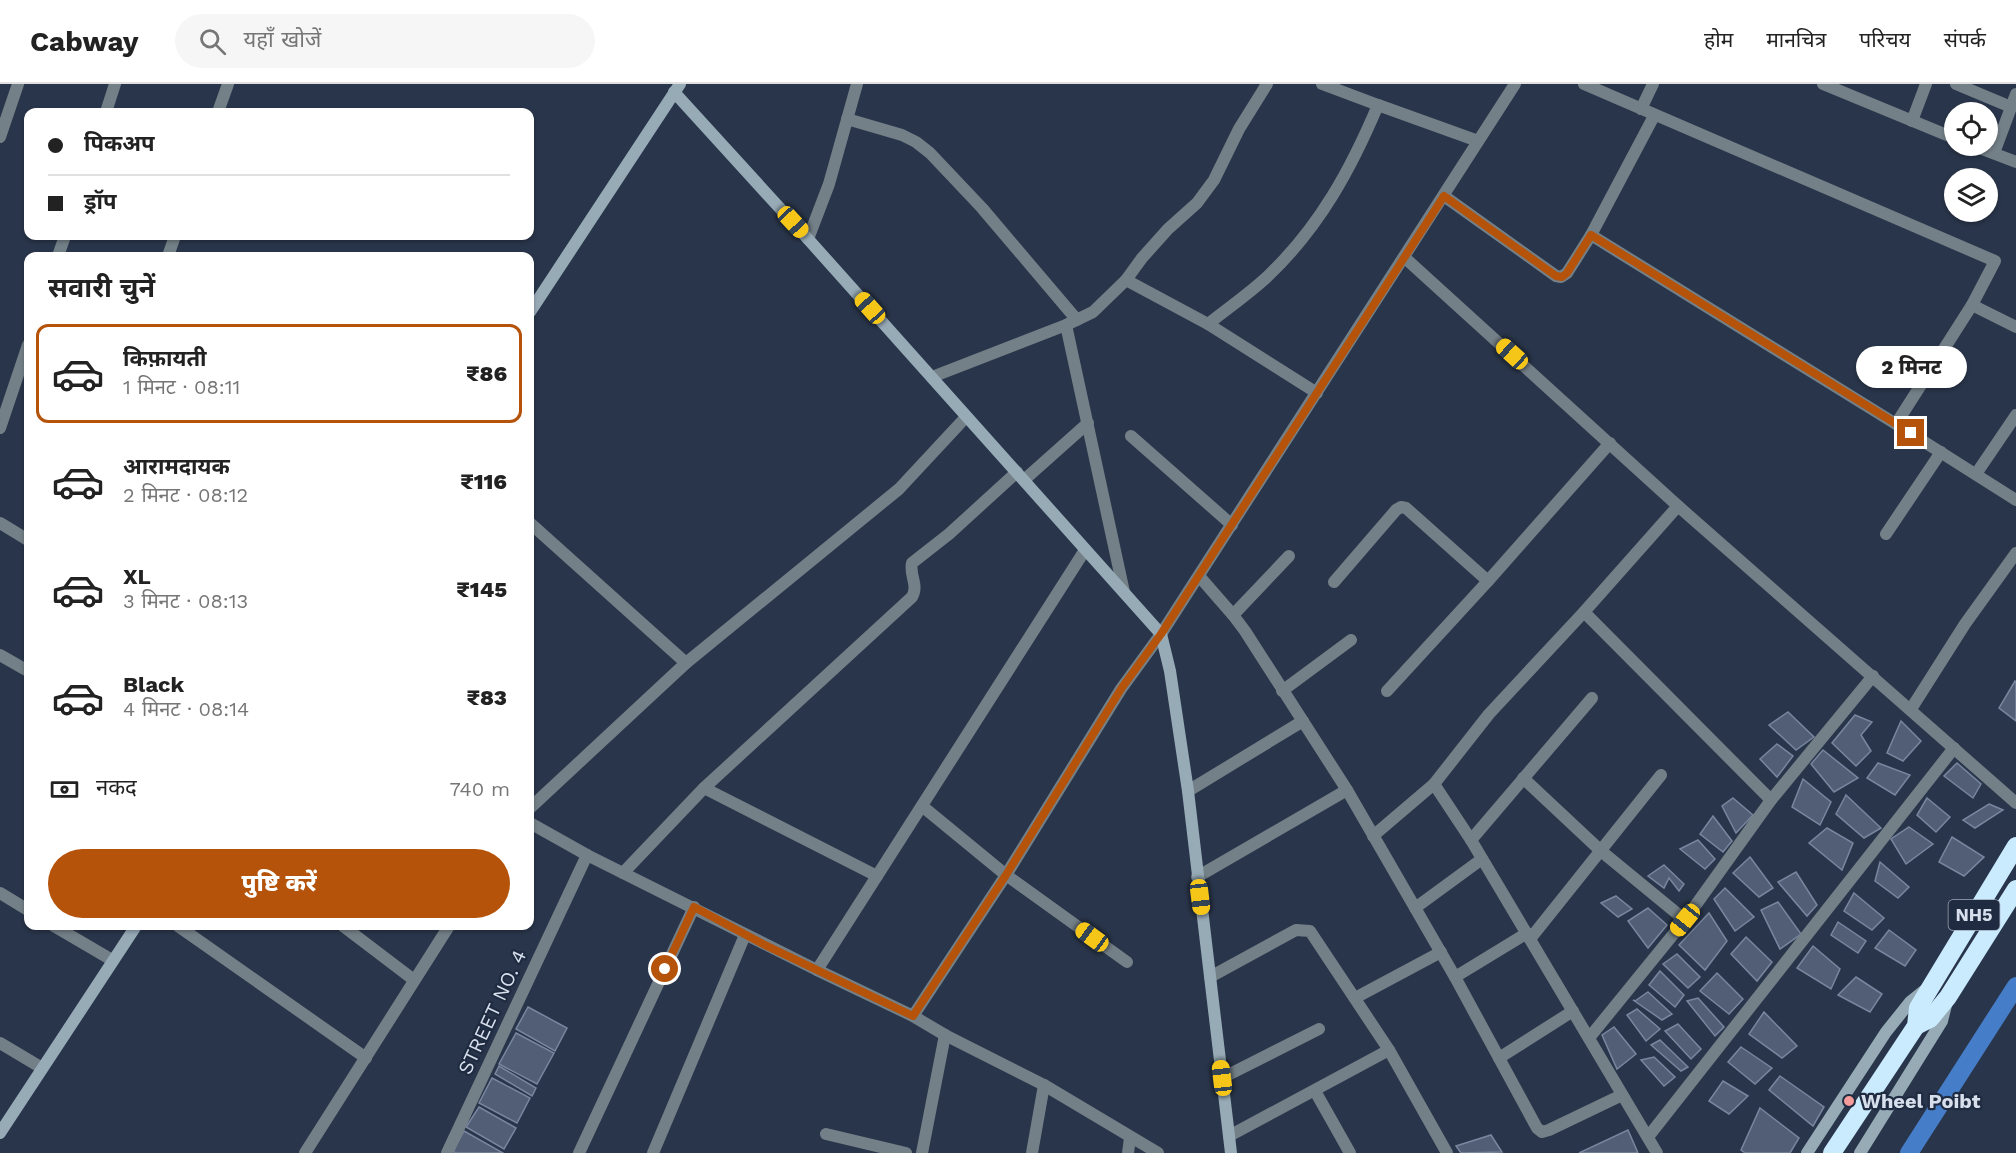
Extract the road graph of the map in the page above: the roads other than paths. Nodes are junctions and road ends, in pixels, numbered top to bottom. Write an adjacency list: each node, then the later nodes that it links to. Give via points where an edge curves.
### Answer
1 (18, 84): 24 (street)
2 (115, 84): 17 (street)
3 (228, 84): 18 (street)
4 (857, 84): 21 (street)
5 (1267, 84): 33 (street, via 1214,180)
6 (1322, 84): 15 (street)
7 (1515, 84): 25 (street)
8 (1584, 84): 19 (street)
9 (1653, 84): 19 (street)
10 (1823, 84): 22 (street)
11 (1926, 84): 22 (street)
12 (1956, 84): 16 (street)
13 (677, 88): 31 (street); 35 (street)
14 (2016, 94): 16 (street)
15 (1378, 105): 25 (street); 37 (street, via 1330,202 1299,243 1268,276)
16 (2011, 106): 26 (street)
17 (107, 108)
18 (219, 108)
19 (1641, 109): 20 (street)
20 (1654, 116): 30 (street); 34 (street, via 1995,261)
21 (847, 119): 31 (street, via 829,184); 36 (street, via 902,135 930,153 982,208)
22 (1912, 121): 23 (street)
23 (1944, 134)
24 (0, 136)
25 (1478, 141): 29 (street)
26 (1998, 142)
27 (1998, 155): 28 (street)
28 (2016, 162)
29 (1444, 196): 30 (street, via 1556,276 1567,273); 32 (street)
30 (1591, 235): 45 (street)
31 (808, 238): 40 (street)
32 (1404, 257): 41 (street); 48 (street)
33 (1126, 280): 36 (street, via 1093,312); 37 (street)
34 (1972, 305): 38 (street); 45 (street)
35 (534, 306)
36 (1071, 323): 40 (street); 44 (street)
37 (1208, 324): 41 (street)
38 (2016, 327)
39 (24, 357): 46 (street)
40 (932, 377): 43 (street)
41 (1317, 393): 55 (street)
42 (2016, 415): 50 (street)
43 (966, 417): 51 (street); 71 (street, via 899,489)
44 (1088, 423): 51 (street); 65 (street)
45 (1896, 424): 49 (street)
46 (0, 428)
47 (1131, 436): 55 (street)
48 (1610, 443): 53 (street); 63 (street)
49 (1941, 452): 50 (street); 57 (street)
50 (1976, 474): 52 (street)
51 (1020, 476): 59 (street); 83 (street, via 912,563 916,588 912,597)
52 (2016, 500)
53 (1678, 506): 66 (street); 73 (street)
54 (0, 523): 58 (street)
55 (1232, 525): 62 (street)
56 (534, 527): 71 (street)
57 (1886, 534)
58 (24, 538)
59 (1085, 550): 65 (street); 89 (street)
60 (2016, 553): 77 (street)
61 (1289, 556): 67 (street)
62 (1199, 576): 67 (street); 68 (street)
63 (1488, 581): 64 (street, via 1401,507); 75 (street)
64 (1334, 582)
65 (1124, 592): 68 (street)
66 (1584, 612): 82 (street, via 1489,714); 86 (street)
67 (1233, 615): 74 (street)
68 (1161, 634): 85 (street); 98 (street, via 1121,689)
69 (1351, 640): 74 (street)
70 (0, 655): 72 (street)
71 (686, 663): 88 (street)
72 (24, 669)
73 (1873, 676): 77 (street); 86 (street)
74 (1282, 691): 78 (street)
75 (1387, 691)
76 (1592, 698): 81 (street)
77 (1911, 710): 79 (street)
78 (1303, 721): 84 (street); 85 (street)
79 (1954, 748): 87 (street); 142 (street)
80 (1661, 775): 94 (street)
81 (1523, 778): 92 (street); 94 (street)
82 (1434, 784): 91 (street); 92 (street)
83 (704, 788): 97 (street); 99 (street)
84 (1347, 790): 91 (street); 100 (street)
85 (1188, 791): 100 (street)
86 (1772, 800): 106 (street)
87 (2016, 803)
88 (534, 804)
89 (922, 806): 98 (street); 99 (street)
90 (534, 825): 95 (street)
91 (1372, 836): 105 (street)
92 (1471, 840): 96 (street)
93 (2016, 846): 121 (highway, NH5)
94 (1601, 851): 106 (street); 113 (street)
95 (587, 855): 97 (street); 145 (street, STREET NO. 4)
96 (1482, 859): 105 (street); 113 (street)
97 (623, 873): 103 (street)
98 (1006, 875): 116 (street); 125 (street)
99 (877, 876): 117 (street)
100 (1197, 877): 118 (street)
101 (2016, 889): 122 (highway, NH5)
102 (0, 893): 104 (street)
103 (694, 907): 112 (street); 146 (street)
104 (24, 908)
105 (1415, 908): 114 (street)
106 (1685, 920): 129 (street)
107 (61, 930): 115 (street)
108 (133, 930): 115 (street)
109 (184, 930): 132 (street)
110 (348, 930): 120 (street)
111 (446, 930): 120 (street)
112 (745, 935): 117 (street); 147 (street)
113 (1528, 936): 119 (street); 124 (street)
114 (1440, 952): 119 (street); 123 (street)
115 (112, 960): 134 (street)
116 (1127, 962)
117 (817, 970): 125 (street)
118 (1210, 977): 123 (street, via 1304,929 1314,936); 135 (street)
119 (1455, 977): 133 (street)
120 (414, 980): 132 (street)
121 (1931, 985): 127 (highway, NH5); 157 (street, via 1910,1002 1886,1032)
122 (1948, 997): 127 (highway, NH5, via 1930,1019); 159 (street, via 1942,1021)
123 (1355, 998): 131 (street)
124 (1573, 1011): 129 (street); 133 (street)
125 (913, 1016): 128 (street)
126 (1319, 1029): 135 (street)
127 (1910, 1033): 158 (highway, NH5)
128 (945, 1035): 136 (street); 149 (street)
129 (1589, 1038): 138 (street)
130 (0, 1043): 134 (street)
131 (1389, 1050): 137 (street); 155 (street)
132 (366, 1058): 144 (street)
133 (1499, 1058): 138 (street, via 1542,1132)
134 (42, 1068): 139 (street)
135 (1222, 1078): 141 (street)
136 (1044, 1085): 143 (street); 150 (street)
137 (1315, 1091): 141 (street); 154 (street)
138 (1622, 1095): 142 (street)
139 (0, 1133)
140 (826, 1134): 148 (street)
141 (1229, 1136): 153 (street)
142 (1648, 1137): 156 (street)
143 (1130, 1138): 151 (street); 152 (street)
144 (305, 1153)
145 (447, 1153)
146 (579, 1153)
147 (653, 1153)
148 (906, 1153)
149 (922, 1153)
150 (1032, 1153)
151 (1128, 1153)
152 (1158, 1153)
153 (1232, 1153)
154 (1350, 1153)
155 (1447, 1153)
156 (1657, 1153)
157 (1807, 1153)
158 (1832, 1153)
159 (1860, 1153)

